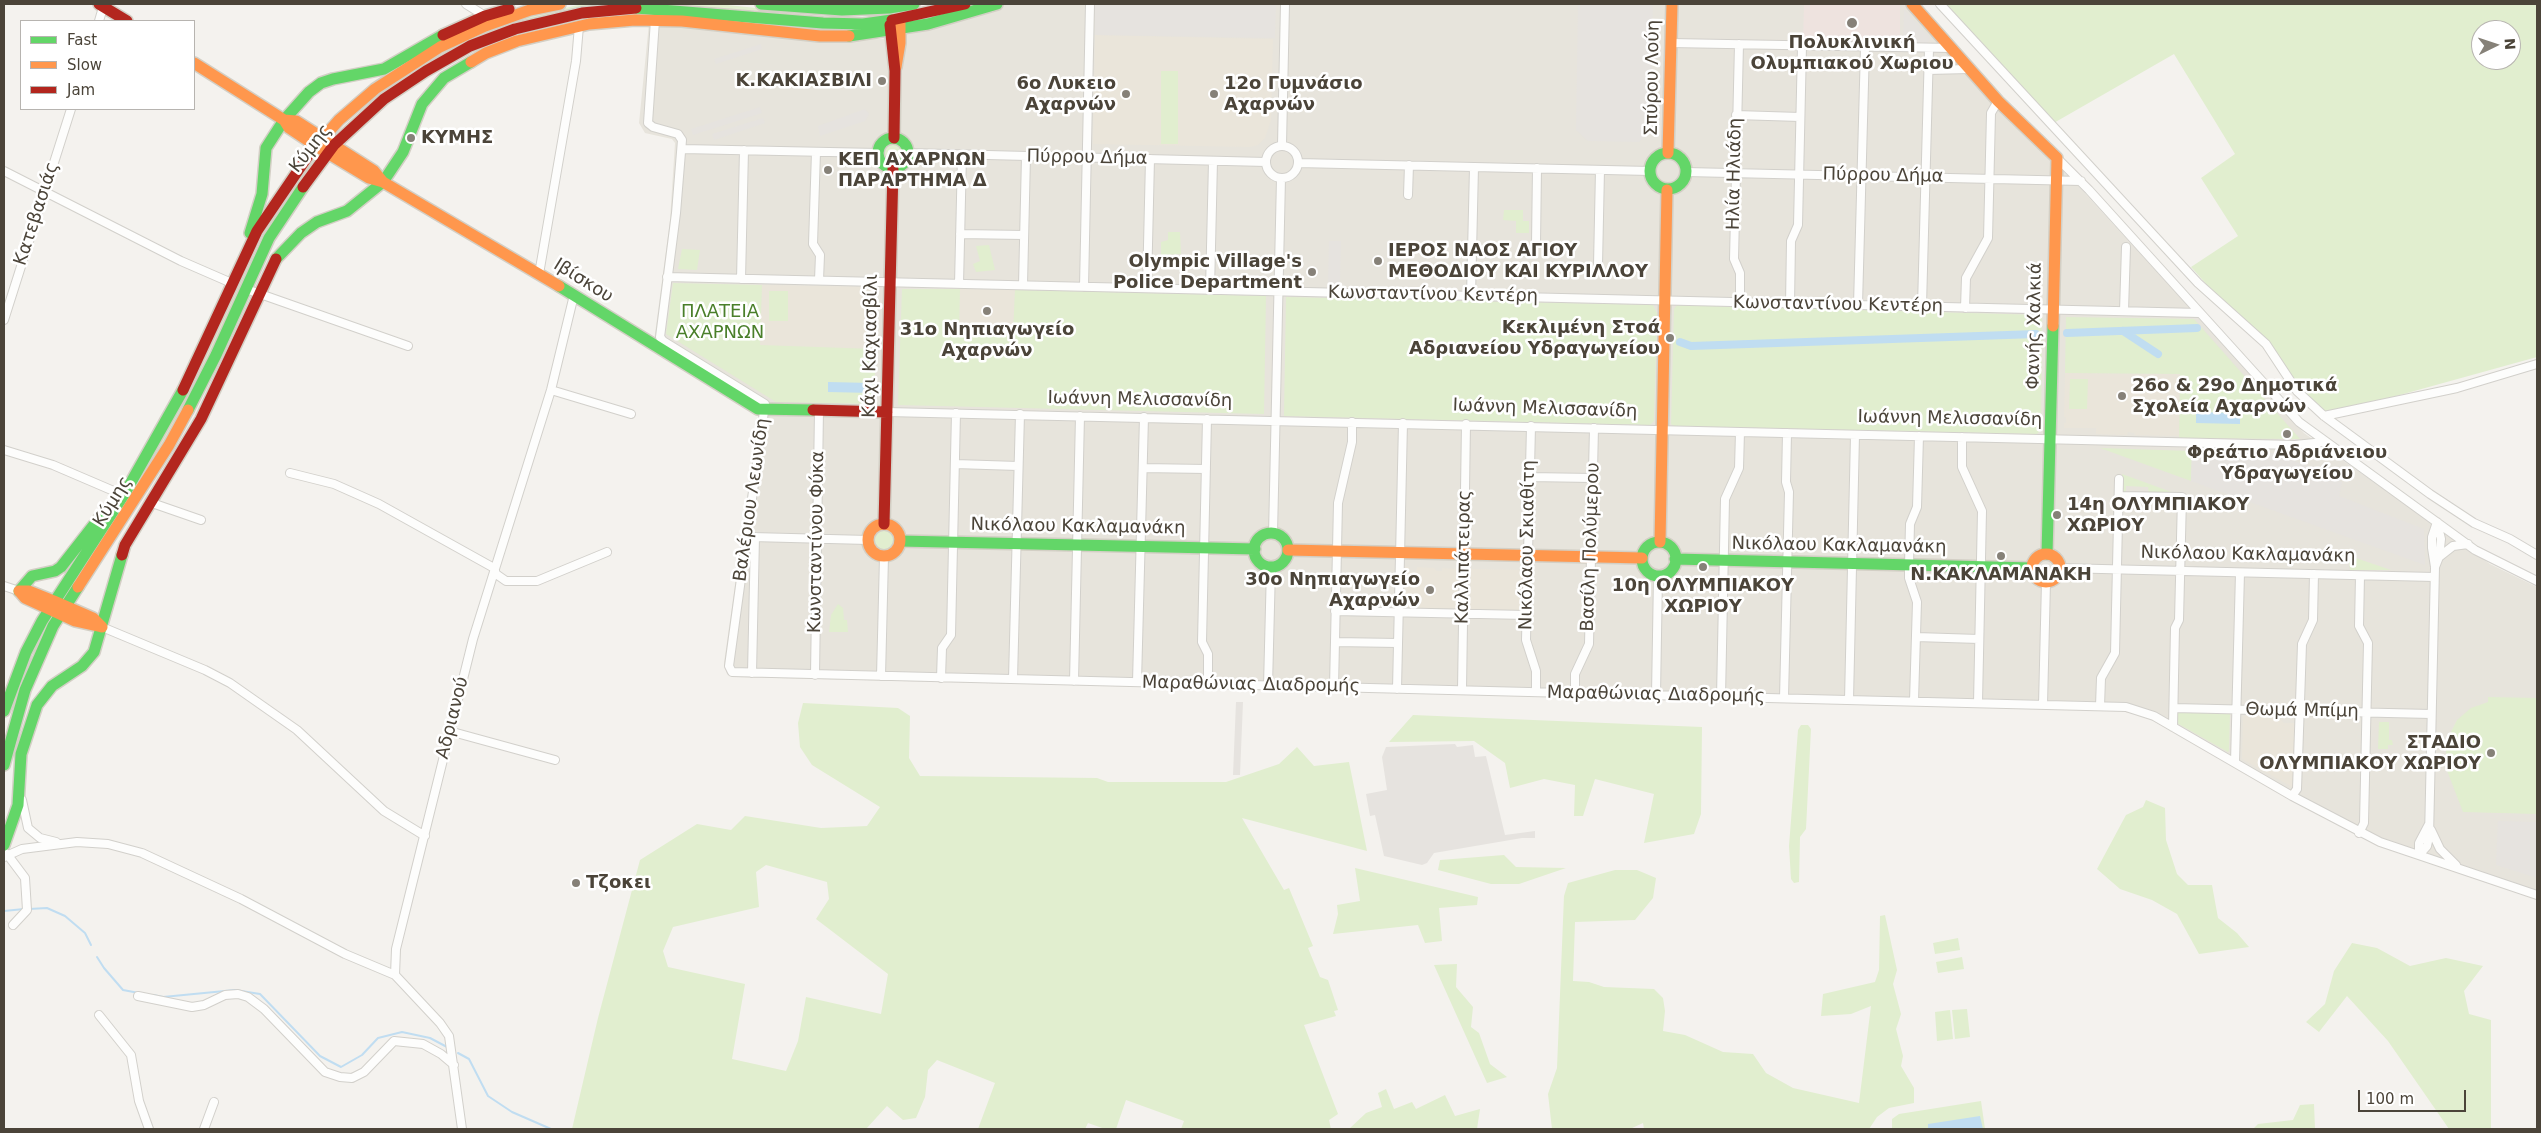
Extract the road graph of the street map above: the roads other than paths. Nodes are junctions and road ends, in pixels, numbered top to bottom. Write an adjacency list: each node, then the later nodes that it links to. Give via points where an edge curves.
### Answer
1 (466, 4): 15 (street)
2 (528, 4): 15 (street)
3 (560, 4): 36 (street, Κύμης, via 530,10 485,26 440,48 375,89)
4 (761, 4): 14 (street, via 842,10)
5 (914, 4): 14 (street)
6 (965, 4): 20 (street, Κύμης)
7 (997, 4): 20 (street)
8 (1090, 4): 47 (street)
9 (1284, 4): 37 (street)
10 (1672, 4): 21 (street, Σπύρου Λούη)
11 (1912, 4): 26 (street)
12 (1940, 4): 115 (street, via 2198,283 2266,344 2297,391)
13 (102, 5): 16 (street); 17 (street)
14 (894, 6): 20 (street)
15 (486, 16): 34 (street, via 440,37 384,69 320,83)
16 (99, 20)
17 (125, 20)
18 (655, 20): 19 (street); 20 (street, via 726,24 827,37); 39 (street, via 648,123 678,134)
19 (579, 26): 69 (street, via 517,41 472,60 444,78 422,104 403,152); 78 (street)
20 (895, 26): 35 (street); 38 (street, Κύμης, via 836,24 681,9 628,8 554,19 490,38 426,71 378,104)
21 (1671, 43): 22 (street); 44 (street, Σπύρου Λούη)
22 (1739, 44): 23 (street); 32 (street, Ηλία Ηλιάδη)
23 (1802, 46): 24 (street); 33 (street)
24 (1864, 47): 25 (street); 63 (street)
25 (1929, 48): 26 (street); 29 (street)
26 (1951, 48): 28 (street)
27 (195, 64): 34 (street, Ιβίσκου)
28 (1969, 69): 29 (street); 30 (street)
29 (1928, 70): 64 (street)
30 (1998, 101): 48 (street); 66 (street, via 1991,113)
31 (71, 110): 71 (street, Κατεβασιάς)
32 (1736, 115): 33 (street); 61 (street, Ηλία Ηλιάδη)
33 (1800, 117): 62 (street)
34 (284, 120): 36 (street, Ιβίσκου, via 296,121); 82 (street, via 266,148 259,210)
35 (894, 138): 42 (street, via 884,140); 43 (street, via 904,143)
36 (319, 142): 38 (street, Ιβίσκου); 194 (street, Κύμης, via 258,231 204,350 158,437)
37 (1282, 145): 51 (street, via 1268,152); 52 (street, via 1292,149)
38 (331, 149): 69 (street, Ιβίσκου, via 374,171); 88 (street, Κύμης, via 278,222)
39 (682, 149): 40 (street); 79 (street, Βαλέριου Λεωνίδη)
40 (744, 150): 41 (street); 80 (street)
41 (816, 152): 42 (street); 81 (street, via 814,244 820,255)
42 (878, 153): 56 (street, via 884,166)
43 (908, 153): 45 (street, Πύρρου Δήμα); 56 (street, via 904,164)
44 (1668, 153): 59 (street, via 1655,158); 60 (street, via 1681,159)
45 (962, 154): 46 (street, Πύρρου Δήμα); 73 (street)
46 (1026, 156): 47 (street, Πύρρου Δήμα); 74 (street)
47 (1087, 158): 49 (street, Πύρρου Δήμα); 86 (street)
48 (2057, 158): 67 (street, Φανής Χαλκιά); 68 (street)
49 (1150, 159): 50 (street, Πύρρου Δήμα); 87 (street)
50 (1213, 161): 51 (street, Πύρρου Δήμα); 89 (street)
51 (1266, 162): 65 (street, via 1270,173)
52 (1298, 163): 53 (street); 65 (street, via 1293,174)
53 (1409, 165): 54 (street); 72 (street)
54 (1474, 167): 55 (street); 93 (street)
55 (1537, 168): 57 (street); 75 (street)
56 (893, 169): 83 (street, Κάχι Καχιασβίλι)
57 (1600, 170): 59 (street); 77 (street)
58 (4, 171): 71 (street)
59 (1650, 171): 70 (street, via 1657,186)
60 (1686, 172): 61 (street, Πύρρου Δήμα); 70 (street, via 1678,187)
61 (1735, 173): 62 (street, Πύρρου Δήμα); 95 (street, Ηλία Ηλιάδη, via 1734,259 1740,272)
62 (1799, 174): 63 (street, Πύρρου Δήμα); 96 (street, via 1798,225 1791,241)
63 (1862, 176): 64 (street, Πύρρου Δήμα); 97 (street)
64 (1925, 177): 66 (street, Πύρρου Δήμα); 98 (street)
65 (1281, 178): 90 (street)
66 (1989, 179): 67 (street, Πύρρου Δήμα); 100 (street, via 1988,238 1966,278)
67 (2056, 180): 68 (street, Πύρρου Δήμα); 101 (street, Φανής Χαλκιά)
68 (2080, 181): 103 (street)
69 (383, 182): 78 (street, Ιβίσκου); 91 (street, via 351,208 318,222 293,239 278,257)
70 (1667, 190): 94 (street)
71 (45, 191): 82 (street); 99 (street, Κατεβασιάς)
72 (1408, 195)
73 (960, 234): 74 (street); 84 (street)
74 (1024, 235): 85 (street)
75 (1536, 244)
76 (2126, 247): 102 (street)
77 (1598, 265)
78 (539, 274): 92 (street, Ιβίσκου)
79 (667, 277): 80 (street, Κωνσταντίνου Κεντέρη); 108 (street, Βαλέριου Λεωνίδη, via 659,331 661,339 764,402)
80 (741, 279): 81 (street, Κωνσταντίνου Κεντέρη)
81 (819, 280): 83 (street, Κωνσταντίνου Κεντέρη)
82 (227, 281): 141 (street, via 167,407)
83 (890, 282): 84 (street, Κωνσταντίνου Κεντέρη); 110 (street, Κάχι Καχιασβίλι)
84 (959, 284): 85 (street, Κωνσταντίνου Κεντέρη)
85 (1023, 285): 86 (street, Κωνσταντίνου Κεντέρη)
86 (1084, 287): 87 (street, Κωνσταντίνου Κεντέρη)
87 (1147, 288): 89 (street, Κωνσταντίνου Κεντέρη)
88 (246, 289): 91 (street); 195 (street, Κύμης, via 169,445)
89 (1210, 290): 90 (street, Κωνσταντίνου Κεντέρη)
90 (1278, 292): 93 (street, Κωνσταντίνου Κεντέρη); 118 (street)
91 (259, 294): 105 (street); 143 (street, via 201,419)
92 (574, 295): 107 (street, Αδριανού); 108 (street, Ιβίσκου, via 758,409)
93 (1472, 296): 94 (street, Κωνσταντίνου Κεντέρη)
94 (1665, 300): 95 (street, Κωνσταντίνου Κεντέρη); 124 (street)
95 (1740, 302): 96 (street, Κωνσταντίνου Κεντέρη)
96 (1790, 304): 97 (street, Κωνσταντίνου Κεντέρη)
97 (1858, 305): 98 (street, Κωνσταντίνου Κεντέρη)
98 (1922, 306): 100 (street, Κωνσταντίνου Κεντέρη)
99 (6, 307): 104 (street, Κατεβασιάς)
100 (1965, 308): 101 (street, Κωνσταντίνου Κεντέρη)
101 (2052, 310): 102 (street, Κωνσταντίνου Κεντέρη); 130 (street, Φανής Χαλκιά)
102 (2124, 312): 103 (street, Κωνσταντίνου Κεντέρη)
103 (2200, 313): 131 (street, via 2299,422)
104 (4, 320)
105 (408, 346)
106 (2537, 364): 115 (street, via 2457,388)
107 (551, 390): 112 (street); 180 (street, Αδριανού)
108 (765, 409): 109 (street, Ιωάννη Μελισσανίδη); 148 (street, Βαλέριου Λεωνίδη)
109 (819, 410): 110 (street, Ιωάννη Μελισσανίδη); 149 (street, Κωνσταντίνου Φύκα)
110 (887, 412): 111 (street, Ιωάννη Μελισσανίδη); 146 (street, Κάχι Καχιασβίλι)
111 (956, 413): 113 (street, Ιωάννη Μελισσανίδη); 133 (street)
112 (630, 414)
113 (1020, 414): 114 (street, Ιωάννη Μελισσανίδη); 134 (street)
114 (1080, 416): 116 (street, Ιωάννη Μελισσανίδη); 156 (street)
115 (2324, 416): 166 (street, via 2459,513)
116 (1144, 417): 117 (street, Ιωάννη Μελισσανίδη); 135 (street)
117 (1207, 419): 118 (street, Ιωάννη Μελισσανίδη); 136 (street)
118 (1275, 420): 119 (street, Ιωάννη Μελισσανίδη); 147 (street)
119 (1352, 422): 120 (street, Ιωάννη Μελισσανίδη); 162 (street, via 1352,442 1338,503)
120 (1403, 423): 121 (street, Ιωάννη Μελισσανίδη); 163 (street)
121 (1466, 424): 122 (street, Ιωάννη Μελισσανίδη); 165 (street, Καλλιπάτειρας)
122 (1531, 426): 123 (street, Ιωάννη Μελισσανίδη); 138 (street, Νικόλαου Σκιαθίτη)
123 (1594, 428): 124 (street, Ιωάννη Μελισσανίδη); 139 (street, Βασίλη Πολύμερου)
124 (1662, 430): 125 (street, Ιωάννη Μελισσανίδη); 153 (street)
125 (1740, 432): 126 (street, Ιωάννη Μελισσανίδη); 173 (street, via 1739,468 1725,499)
126 (1787, 433): 127 (street, Ιωάννη Μελισσανίδη); 174 (street)
127 (1855, 435): 128 (street, Ιωάννη Μελισσανίδη); 175 (street)
128 (1919, 436): 129 (street, Ιωάννη Μελισσανίδη); 176 (street, via 1917,507 1910,524)
129 (1962, 437): 130 (street, Ιωάννη Μελισσανίδη); 178 (street, via 1962,467 1982,511)
130 (2049, 439): 131 (street, Ιωάννη Μελισσανίδη, via 2296,446); 164 (street, Φανής Χαλκιά)
131 (2324, 442): 145 (street)
132 (4, 450): 141 (street, via 53,465)
133 (955, 464): 134 (street); 152 (street)
134 (1018, 466): 154 (street)
135 (1142, 468): 136 (street); 157 (street)
136 (1206, 469): 158 (street)
137 (290, 473): 180 (street, via 350,490)
138 (1530, 477): 139 (street); 168 (street, Νικόλαου Σκιαθίτη)
139 (1593, 478): 170 (street, Βασίλη Πολύμερου)
140 (2119, 479): 142 (street)
141 (116, 492): 193 (street, via 61,567 32,576)
142 (2119, 496): 183 (street); 184 (street, via 2182,497)
143 (152, 503): 144 (street); 200 (street, via 119,559)
144 (201, 520)
145 (2437, 522): 155 (street); 169 (street, via 2441,539); 179 (street, via 2432,537)
146 (884, 524): 150 (street, via 874,527); 151 (street, via 894,527)
147 (1273, 534): 159 (street, via 1258,540); 160 (street, via 1285,541)
148 (751, 537): 149 (street); 205 (street, Βαλέριου Λεωνίδη, via 729,666); 206 (street)
149 (816, 539): 150 (street); 207 (street, Κωνσταντίνου Φύκα)
150 (868, 540): 167 (street, via 872,552)
151 (900, 541): 152 (street, Νικόλαου Κακλαμανάκη); 167 (street, via 893,554)
152 (953, 542): 154 (street, Νικόλαου Κακλαμανάκη); 209 (street, via 952,635 942,648)
153 (1660, 542): 171 (street, via 1648,546); 172 (street, via 1671,547)
154 (1016, 544): 156 (street, Νικόλαου Κακλαμανάκη); 210 (street)
155 (2468, 544): 169 (street, via 2453,546); 191 (street)
156 (1077, 545): 157 (street, Νικόλαου Κακλαμανάκη); 211 (street)
157 (1141, 546): 158 (street, Νικόλαου Κακλαμανάκη); 212 (street)
158 (1204, 548): 159 (street, Νικόλαου Κακλαμανάκη); 213 (street, via 1202,642 1208,654)
159 (1254, 549): 177 (street, via 1259,562)
160 (1288, 550): 162 (street); 177 (street, via 1283,562)
161 (607, 552): 180 (street, via 529,582 506,581 496,574)
162 (1337, 552): 163 (street); 196 (street)
163 (1400, 553): 165 (street); 197 (street)
164 (2047, 554): 181 (street, via 2037,557); 182 (street, via 2057,559)
165 (1465, 555): 168 (street); 198 (street, Καλλιπάτειρας)
166 (2537, 555)
167 (884, 556): 208 (street)
168 (1528, 556): 170 (street); 199 (street, Νικόλαου Σκιαθίτη)
169 (2439, 556): 179 (street)
170 (1591, 558): 171 (street); 219 (street, Βασίλη Πολύμερου, via 1588,644 1575,674)
171 (1642, 558): 187 (street, via 1645,568)
172 (1675, 559): 173 (street, Νικόλαου Κακλαμανάκη); 187 (street, via 1669,572)
173 (1724, 560): 174 (street, Νικόλαου Κακλαμανάκη); 221 (street)
174 (1787, 562): 175 (street, Νικόλαου Κακλαμανάκη); 222 (street)
175 (1852, 564): 176 (street, Νικόλαου Κακλαμανάκη); 223 (street)
176 (1909, 565): 178 (street, Νικόλαου Κακλαμανάκη); 201 (street, via 1909,578 1917,602)
177 (1271, 567): 214 (street)
178 (1980, 567): 181 (street, Νικόλαου Κακλαμανάκη); 202 (street)
179 (2435, 567): 189 (street)
180 (494, 568): 235 (street, Αδριανού)
181 (2032, 568): 190 (street, via 2036,577)
182 (2060, 568): 183 (street, Νικόλαου Κακλαμανάκη); 190 (street, via 2054,580)
183 (2117, 570): 184 (street, Νικόλαου Κακλαμανάκη); 227 (street, via 2115,653 2101,678)
184 (2180, 571): 185 (street, Νικόλαου Κακλαμανάκη); 228 (street, via 2179,620 2175,628)
185 (2240, 572): 186 (street, Νικόλαου Κακλαμανάκη); 229 (street)
186 (2314, 574): 188 (street, Νικόλαου Κακλαμανάκη); 231 (street, via 2313,620 2302,644)
187 (1658, 576): 220 (street)
188 (2360, 576): 189 (street, Νικόλαου Κακλαμανάκη); 232 (street, via 2359,626 2368,644)
189 (2434, 578): 233 (street)
190 (2046, 582): 226 (street)
191 (2537, 582)
192 (4, 586): 193 (street)
193 (19, 591): 194 (street, via 25,598)
194 (51, 605): 195 (street); 230 (street, Κύμης, via 26,652)
195 (64, 610): 200 (street, via 93,618); 238 (street, Κύμης, via 25,690)
196 (1335, 611): 197 (street); 203 (street)
197 (1399, 612): 198 (street); 204 (street)
198 (1464, 614): 199 (street); 217 (street, Καλλιπάτειρας)
199 (1527, 615): 218 (street, Νικόλαου Σκιαθίτη, via 1526,640 1536,671)
200 (102, 627): 239 (street, via 90,658 52,686 37,705 21,754); 243 (street, via 230,683 297,730 384,811)
201 (1916, 637): 202 (street); 224 (street)
202 (1979, 638): 225 (street)
203 (1335, 642): 204 (street); 215 (street)
204 (1398, 643): 216 (street)
205 (732, 672): 206 (street, Μαραθώνιας Διαδρομής)
206 (752, 673): 207 (street, Μαραθώνιας Διαδρομής)
207 (815, 675): 208 (street, Μαραθώνιας Διαδρομής)
208 (881, 676): 209 (street, Μαραθώνιας Διαδρομής)
209 (941, 678): 210 (street, Μαραθώνιας Διαδρομής)
210 (1013, 680): 211 (street, Μαραθώνιας Διαδρομής)
211 (1074, 681): 212 (street, Μαραθώνιας Διαδρομής)
212 (1138, 682): 213 (street, Μαραθώνιας Διαδρομής)
213 (1208, 684): 214 (street, Μαραθώνιας Διαδρομής)
214 (1268, 686): 215 (street, Μαραθώνιας Διαδρομής)
215 (1334, 687): 216 (street, Μαραθώνιας Διαδρομής)
216 (1397, 689): 217 (street, Μαραθώνιας Διαδρομής)
217 (1462, 690): 218 (street, Μαραθώνιας Διαδρομής)
218 (1536, 692): 219 (street, Μαραθώνιας Διαδρομής)
219 (1575, 693): 220 (street, Μαραθώνιας Διαδρομής)
220 (1656, 695): 221 (street, Μαραθώνιας Διαδρομής)
221 (1721, 697): 222 (street, Μαραθώνιας Διαδρομής)
222 (1784, 698): 223 (street, Μαραθώνιας Διαδρομής)
223 (1850, 700): 224 (street, Μαραθώνιας Διαδρομής)
224 (1914, 701): 225 (street, Μαραθώνιας Διαδρομής)
225 (1978, 703): 226 (street, Μαραθώνιας Διαδρομής)
226 (2043, 705): 227 (street, Μαραθώνιας Διαδρομής)
227 (2100, 706): 234 (street, Μαραθώνιας Διαδρομής, via 2141,711)
228 (2174, 708): 229 (street, Θωμά Μπίμη); 234 (street)
229 (2237, 709): 231 (street, Θωμά Μπίμη); 237 (street)
230 (4, 711)
231 (2300, 711): 232 (street, Θωμά Μπίμη); 240 (street, via 2298,789)
232 (2367, 713): 233 (street, Θωμά Μπίμη); 242 (street, via 2364,823)
233 (2431, 714): 241 (street)
234 (2173, 727): 237 (street, Μαραθώνιας Διαδρομής)
235 (449, 731): 236 (street); 243 (street, Αδριανού)
236 (555, 760)
237 (2236, 762): 240 (street, Μαραθώνιας Διαδρομής)
238 (4, 765)
239 (20, 784): 244 (street, via 28,828 40,838); 245 (street)
240 (2292, 796): 242 (street, Μαραθώνιας Διαδρομής)
241 (2428, 824): 246 (street, via 2427,846); 247 (street, via 2440,848)
242 (2360, 833): 246 (street, Μαραθώνιας Διαδρομής)
243 (425, 836): 250 (street, Αδριανού, via 396,949)
244 (60, 843): 245 (street); 250 (street, via 108,844 142,853 241,899 345,954)
245 (5, 852): 249 (street, via 26,878 27,910)
246 (2419, 855): 247 (street, Μαραθώνιας Διαδρομής)
247 (2461, 869): 248 (street, Μαραθώνιας Διαδρομής)
248 (2537, 895)
249 (13, 925)
250 (395, 975): 253 (street, via 445,1029 452,1046)
251 (138, 996): 253 (street, via 192,1007 225,995 248,997 264,1009 325,1072 340,1077 352,1078 364,1072 394,1041 423,1044)
252 (99, 1015): 255 (street, via 130,1055)
253 (454, 1065): 257 (street)
254 (214, 1102): 256 (street)
255 (149, 1129)
256 (204, 1129)
257 (462, 1129)

